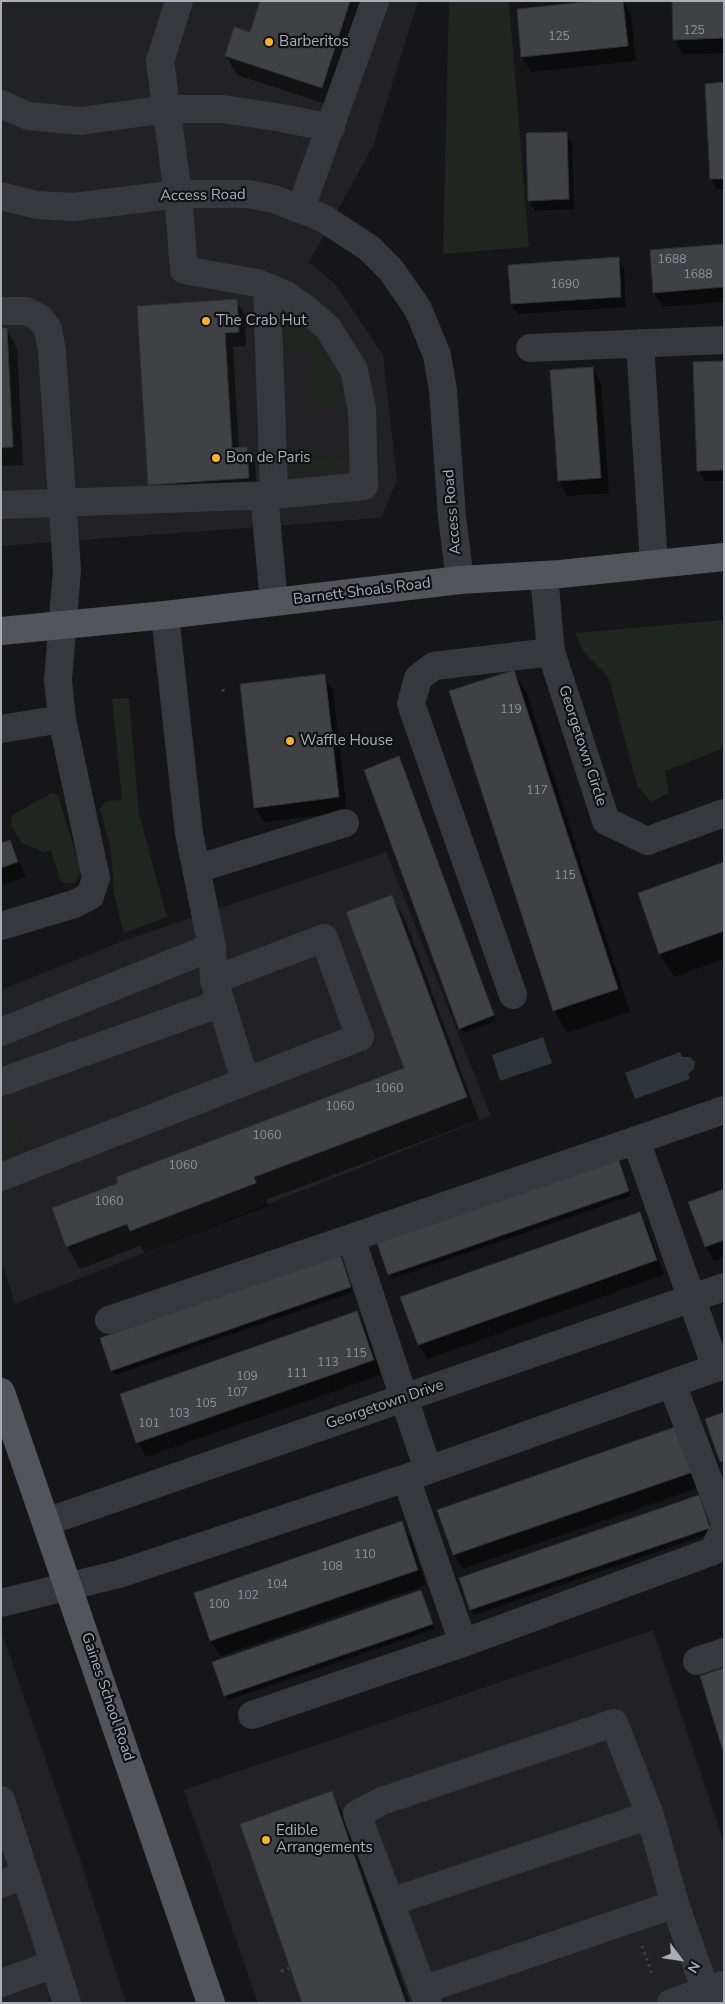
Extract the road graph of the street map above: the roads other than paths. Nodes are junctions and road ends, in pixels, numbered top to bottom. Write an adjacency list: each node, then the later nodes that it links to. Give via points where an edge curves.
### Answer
1 (179, 1): 4 (street, via 160,61)
2 (374, 1): 5 (street)
3 (1, 104): 4 (street, via 28,116 81,121)
4 (167, 109): 5 (street, via 223,109); 6 (street)
5 (331, 128): 8 (street)
6 (178, 194): 7 (street, Access Road, via 74,207 37,205); 8 (street, Access Road, via 248,194 274,198); 9 (street, via 184,270)
7 (1, 196)
8 (301, 208): 20 (street, Access Road, via 341,228 369,248 405,289 428,331 437,355 443,390)
9 (267, 287): 14 (street); 14 (street, via 286,295 328,328 354,370 362,410 364,486)
10 (1, 311): 15 (street, via 26,311 40,318 48,329)
11 (724, 340): 12 (street)
12 (640, 343): 13 (street); 18 (street)
13 (530, 348)
14 (269, 495): 15 (street); 21 (street)
15 (62, 504): 16 (street); 23 (street, via 67,570)
16 (1, 505)
17 (724, 557): 18 (main road, Barnett Shoals Road)
18 (654, 564): 19 (main road, Barnett Shoals Road)
19 (544, 575): 20 (main road, Barnett Shoals Road); 25 (street, Georgetown Circle)
20 (460, 580): 21 (main road, Barnett Shoals Road)
21 (274, 602): 22 (main road, Barnett Shoals Road)
22 (165, 615): 23 (main road, Barnett Shoals Road); 30 (street, via 189,833)
23 (64, 624): 24 (main road, Barnett Shoals Road); 26 (street, via 58,680)
24 (1, 631)
25 (551, 652): 28 (street, Georgetown Circle, via 606,821 647,840); 34 (street, via 434,666 418,678 411,704)
26 (62, 719): 27 (street); 31 (street, via 96,878 90,896)
27 (1, 730)
28 (724, 813)
29 (345, 823): 30 (street)
30 (196, 869): 32 (street)
31 (1, 926)
32 (212, 948): 33 (street); 35 (street)
33 (217, 992): 36 (street); 36 (street, via 324,938 360,1037); 37 (street)
34 (514, 995)
35 (1, 1032)
36 (245, 1080): 40 (street)
37 (1, 1082)
38 (724, 1110): 39 (street)
39 (636, 1140): 41 (street); 43 (street)
40 (1, 1177)
41 (351, 1238): 44 (street); 48 (street)
42 (724, 1287): 43 (street, Georgetown Drive)
43 (693, 1298): 45 (street); 48 (street, Georgetown Drive)
44 (110, 1320)
45 (720, 1367): 46 (street)
46 (672, 1384): 49 (street); 50 (street)
47 (1, 1392): 51 (main road, Gaines School Road)
48 (405, 1398): 49 (street); 51 (street, Georgetown Drive)
49 (417, 1474): 53 (street); 55 (street)
50 (724, 1521)
51 (46, 1522): 53 (main road, Gaines School Road)
52 (724, 1529): 55 (street, via 713,1551)
53 (69, 1588): 54 (street); 69 (main road, Gaines School Road)
54 (1, 1603)
55 (463, 1643): 58 (street)
56 (724, 1652): 57 (street)
57 (697, 1661)
58 (252, 1716)
59 (1, 1800): 61 (street)
60 (650, 1815): 62 (street); 62 (street, via 614,1723 488,1764 382,1801 357,1814); 63 (street)
61 (13, 1880): 64 (street)
62 (391, 1902): 67 (street)
63 (675, 1904): 66 (street); 67 (street)
64 (54, 1964): 65 (street); 68 (street)
65 (1, 1984)
66 (713, 1992): 70 (street)
67 (426, 1996)
68 (68, 2003)
69 (211, 2003)
70 (671, 2003)

